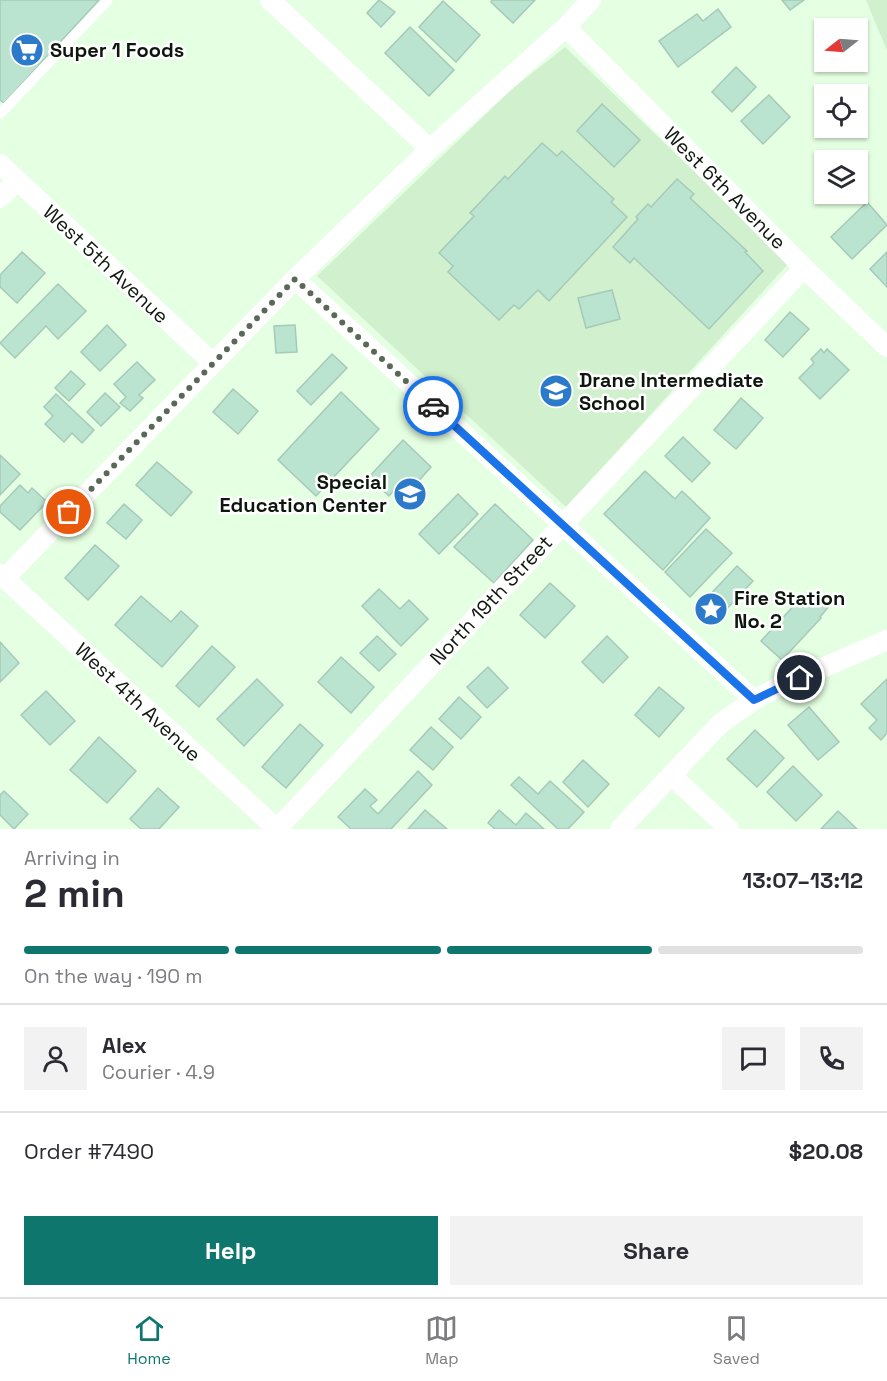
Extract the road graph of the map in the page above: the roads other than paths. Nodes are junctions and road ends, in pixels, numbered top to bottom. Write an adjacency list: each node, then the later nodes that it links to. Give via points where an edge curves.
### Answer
1 (108, 0): 5 (lane)
2 (270, 0): 6 (street)
3 (588, 1): 4 (street)
4 (566, 27): 6 (street); 10 (street, West 6th Avenue)
5 (0, 114)
6 (430, 149): 11 (street)
7 (0, 164): 8 (street, West 5th Avenue)
8 (17, 181): 9 (street); 13 (street, West 5th Avenue)
9 (0, 198)
10 (804, 268): 12 (street, West 6th Avenue); 14 (street, North 19th Street)
11 (295, 279): 13 (street); 14 (street)
12 (887, 346)
13 (213, 363): 15 (street)
14 (562, 525): 17 (street); 19 (street, North 19th Street)
15 (2, 576): 19 (street, West 4th Avenue)
16 (887, 639): 17 (street)
17 (754, 700): 18 (street, via 721,723)
18 (671, 775): 20 (street); 21 (street)
19 (277, 829)
20 (620, 829)
21 (729, 829)

